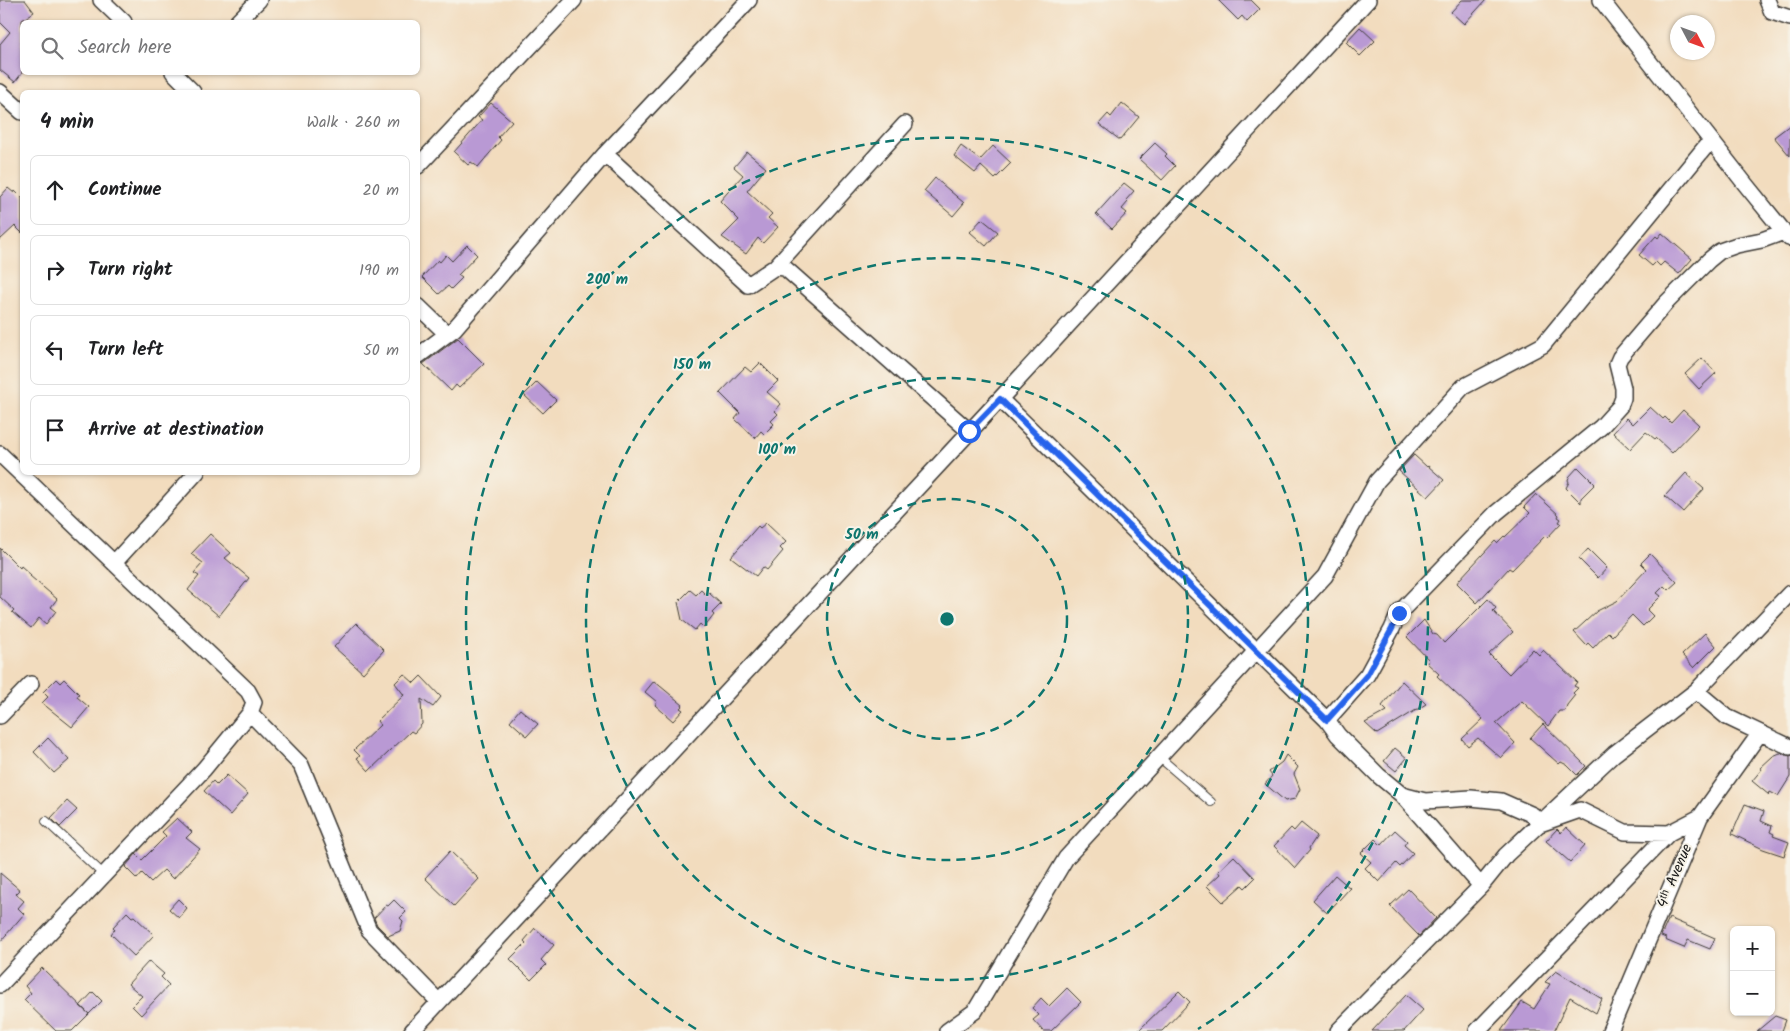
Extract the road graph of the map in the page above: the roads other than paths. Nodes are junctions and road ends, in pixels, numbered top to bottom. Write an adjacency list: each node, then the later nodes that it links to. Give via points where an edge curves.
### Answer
1 (101, 0): 9 (street)
2 (259, 0): 10 (street)
3 (574, 0): 18 (street)
4 (749, 0): 17 (street)
5 (1368, 0): 24 (street)
6 (1601, 0): 16 (street)
7 (1767, 0): 8 (street, via 1772,12)
8 (1790, 18)
9 (122, 20)
10 (239, 20)
11 (180, 75): 12 (street)
12 (191, 90)
13 (0, 92): 14 (street)
14 (20, 110)
15 (905, 124): 20 (street)
16 (1711, 140): 19 (street); 32 (street, via 1543,345 1463,387 1377,481 1325,576)
17 (605, 154): 20 (street, via 748,285); 22 (street)
18 (420, 164)
19 (1787, 235): 37 (street, via 1720,251 1666,303 1620,357 1617,364 1623,388 1620,406 1601,427 1496,514 1399,613 1367,675)
20 (775, 268): 25 (street, via 785,268)
21 (420, 308): 22 (street)
22 (447, 334): 23 (street)
23 (420, 354)
24 (1000, 399): 25 (street); 32 (street)
25 (969, 431): 50 (street)
26 (0, 454): 27 (street)
27 (20, 473)
28 (22, 475): 30 (street)
29 (194, 475): 30 (street)
30 (114, 563): 35 (street, via 248,691 254,702)
31 (1790, 593): 34 (street)
32 (1257, 651): 37 (street); 40 (street)
33 (32, 684): 36 (street)
34 (1696, 691): 38 (street, via 1727,717); 45 (street, via 1614,754)
35 (250, 713): 47 (street, via 204,769); 50 (street, via 300,765 369,930)
36 (0, 716)
37 (1327, 720): 41 (street, via 1338,735)
38 (1760, 733): 39 (street); 43 (street, 4ᵗʰ Avenue)
39 (1790, 747)
40 (1159, 757): 42 (lane); 52 (street, via 1066,858 975,1012)
41 (1402, 795): 45 (street, via 1425,801 1471,798 1502,801 1533,815); 48 (street)
42 (1210, 802)
43 (1700, 817): 46 (street); 55 (street, 4ᵗʰ Avenue)
44 (46, 821): 47 (lane)
45 (1540, 824): 46 (street, via 1580,810 1625,832); 48 (street, via 1506,855)
46 (1669, 833): 54 (street)
47 (104, 875): 49 (street)
48 (1481, 886): 53 (street)
49 (0, 985)
50 (439, 1002): 51 (street)
51 (412, 1031)
52 (947, 1031)
53 (1338, 1031)
54 (1476, 1031)
55 (1610, 1031)

